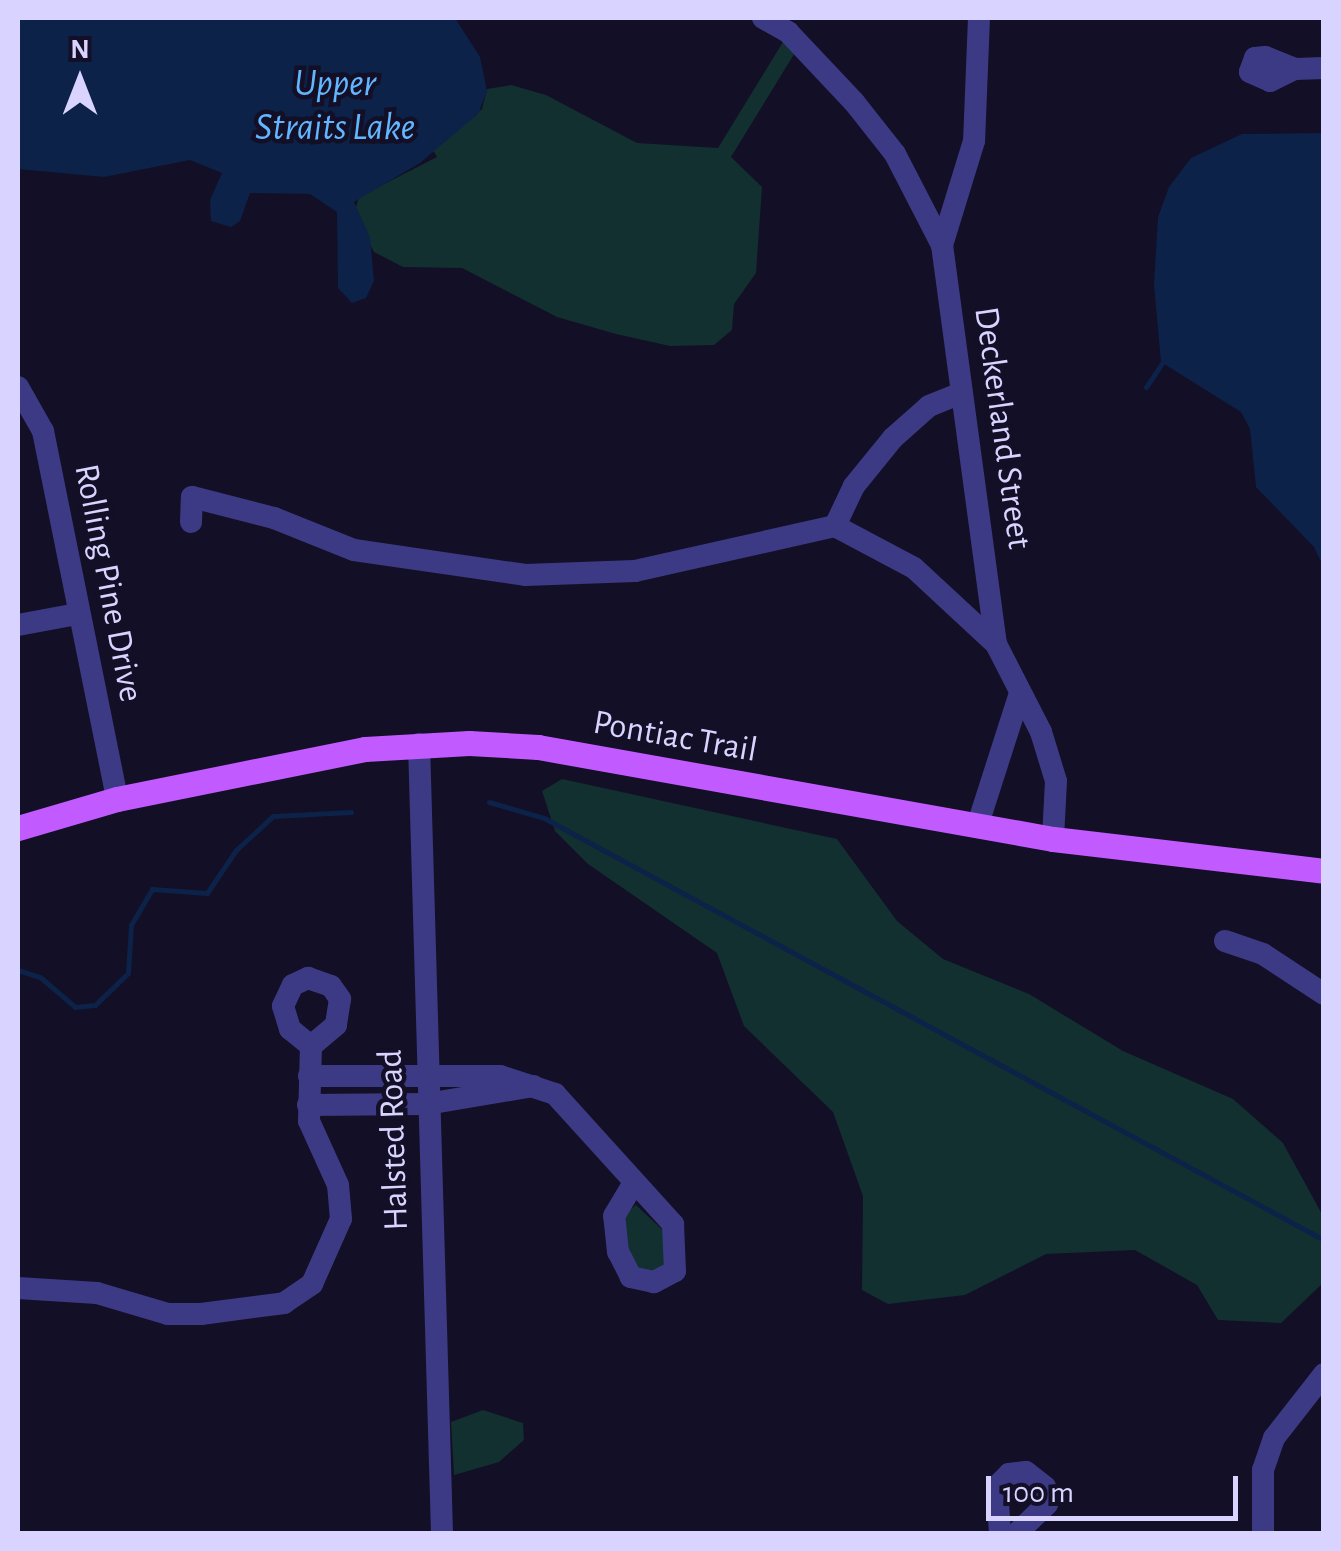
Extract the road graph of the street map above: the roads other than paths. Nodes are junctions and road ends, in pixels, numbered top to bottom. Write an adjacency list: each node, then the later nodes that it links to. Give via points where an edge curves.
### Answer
1 (763, 18): 4 (street)
2 (807, 18): 4 (street)
3 (979, 18): 7 (street, Deckerland Street, via 974,141)
4 (788, 32): 7 (street, via 895,154)
5 (1324, 68): 6 (street)
6 (1295, 69)
7 (942, 245): 9 (street, Deckerland Street)
8 (18, 387): 12 (street, Rolling Pine Drive, via 43,432)
9 (958, 394): 11 (street, via 929,406 894,438 854,486); 14 (street, Deckerland Street)
10 (191, 522): 11 (street, via 192,497 274,518 354,550 525,574 636,571)
11 (835, 526): 14 (street, via 914,568)
12 (77, 614): 13 (street); 17 (street, Rolling Pine Drive)
13 (18, 625)
14 (996, 644): 15 (street, Deckerland Street)
15 (1019, 696): 18 (street); 20 (street, Deckerland Street, via 1056,781)
16 (418, 744): 17 (main road, Pontiac Trail); 18 (main road, Pontiac Trail, via 538,747); 26 (street, Halsted Road)
17 (117, 799): 19 (main road, Pontiac Trail)
18 (977, 827): 20 (main road, Pontiac Trail)
19 (18, 828)
20 (1053, 839): 21 (main road, Pontiac Trail)
21 (1324, 871)
22 (1226, 940): 23 (street, via 1263,954)
23 (1324, 994)
24 (311, 1046): 25 (street)
25 (310, 1076): 26 (street); 29 (street)
26 (426, 1077): 27 (street, via 500,1076); 28 (street, Halsted Road)
27 (533, 1086): 28 (street); 30 (street, via 567,1105)
28 (427, 1104): 29 (street); 33 (street, Halsted Road)
29 (308, 1105): 31 (street, via 313,1135 338,1185 341,1219 312,1284 284,1302 168,1314 97,1293)
30 (633, 1184)
31 (18, 1288)
32 (1324, 1374): 36 (street, via 1274,1438 1263,1470)
33 (442, 1534)
34 (1000, 1534): 35 (street, via 996,1486 1009,1474 1026,1472 1046,1487 1047,1504)
35 (1016, 1534)
36 (1263, 1534)

